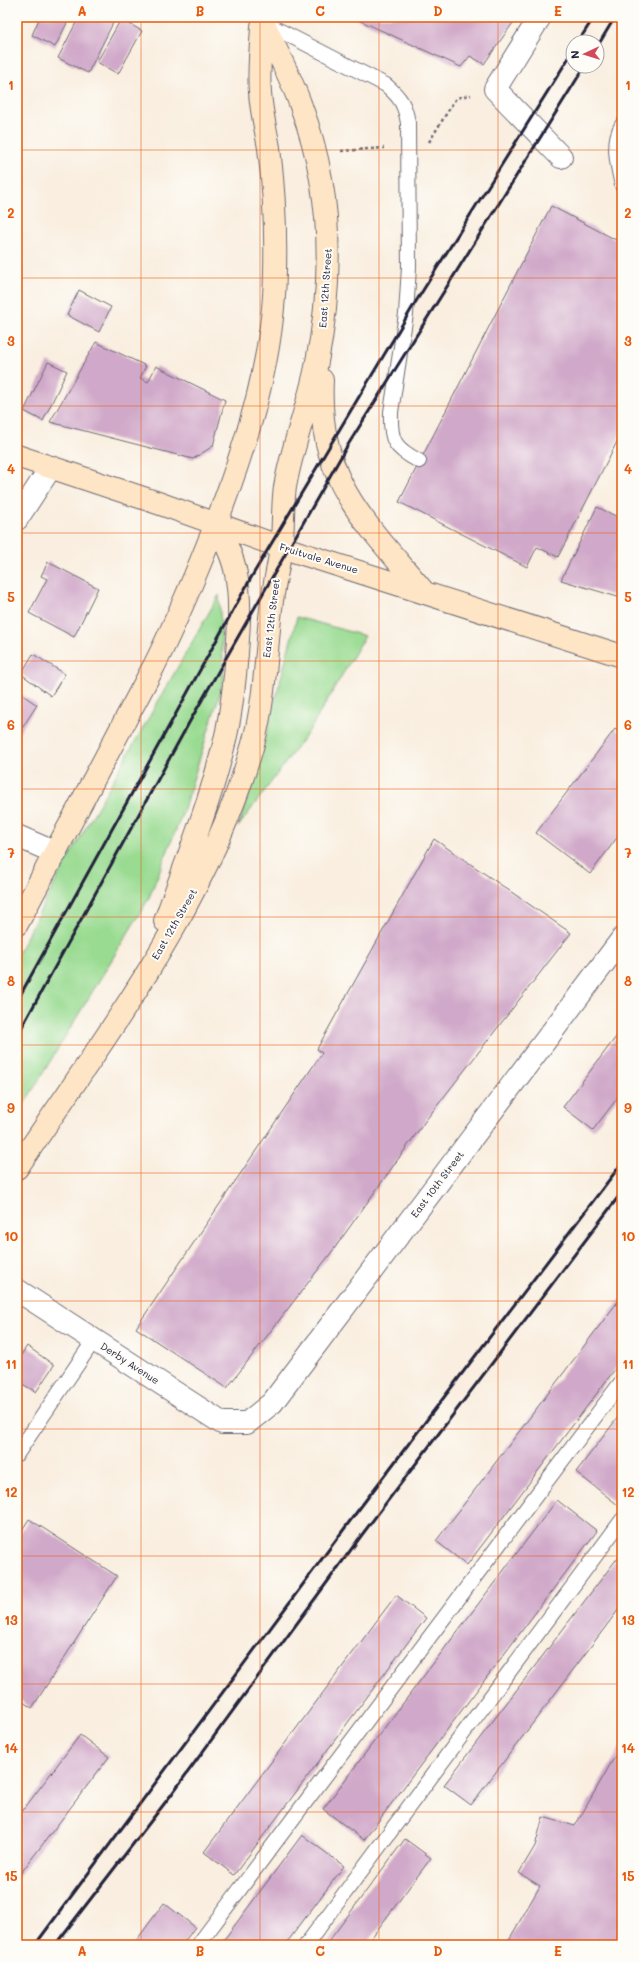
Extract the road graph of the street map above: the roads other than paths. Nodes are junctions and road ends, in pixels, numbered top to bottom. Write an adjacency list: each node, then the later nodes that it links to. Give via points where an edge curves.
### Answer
1 (540, 17): 4 (street, via 495,89)
2 (260, 18): 6 (main road, East 12th Street, via 301,104 316,153 326,203 328,243); 8 (lane, via 386,85 406,108 409,267 406,314 391,426 392,439 397,447); 11 (main road, via 260,92 274,198 273,307 265,362 252,418)
3 (622, 125): 5 (lane, via 619,130 616,159)
4 (561, 157)
5 (622, 185)
6 (325, 315): 12 (main road, East 12th Street, via 316,370 285,486); 13 (main road, via 321,403 323,433 333,467 347,498)
7 (17, 456): 9 (main road, Fruitvale Avenue)
8 (419, 462)
9 (50, 467): 10 (street); 11 (main road, Fruitvale Avenue)
10 (17, 519)
11 (216, 524): 12 (main road, Fruitvale Avenue); 18 (main road, via 175,624); 21 (main road, via 229,552 240,598 234,686 217,772)
12 (281, 547): 13 (main road, Fruitvale Avenue); 21 (main road, East 12th Street, via 271,604 262,692 251,748 222,832 197,886)
13 (424, 592): 15 (main road, Fruitvale Avenue)
14 (622, 641): 15 (main road)
15 (590, 645): 16 (main road, Fruitvale Avenue)
16 (622, 656)
17 (17, 836): 18 (street)
18 (56, 853): 19 (main road)
19 (17, 924)
20 (622, 939): 26 (street, East 10th Street, via 272,1403)
21 (147, 971): 22 (main road, East 12th Street)
22 (17, 1168)
23 (17, 1290): 24 (street, Derby Avenue)
24 (94, 1340): 26 (street, Derby Avenue, via 222,1423); 27 (lane)
25 (622, 1381): 29 (lane)
26 (247, 1423)
27 (17, 1454)
28 (622, 1520): 30 (lane)
29 (198, 1945)
30 (306, 1945)

